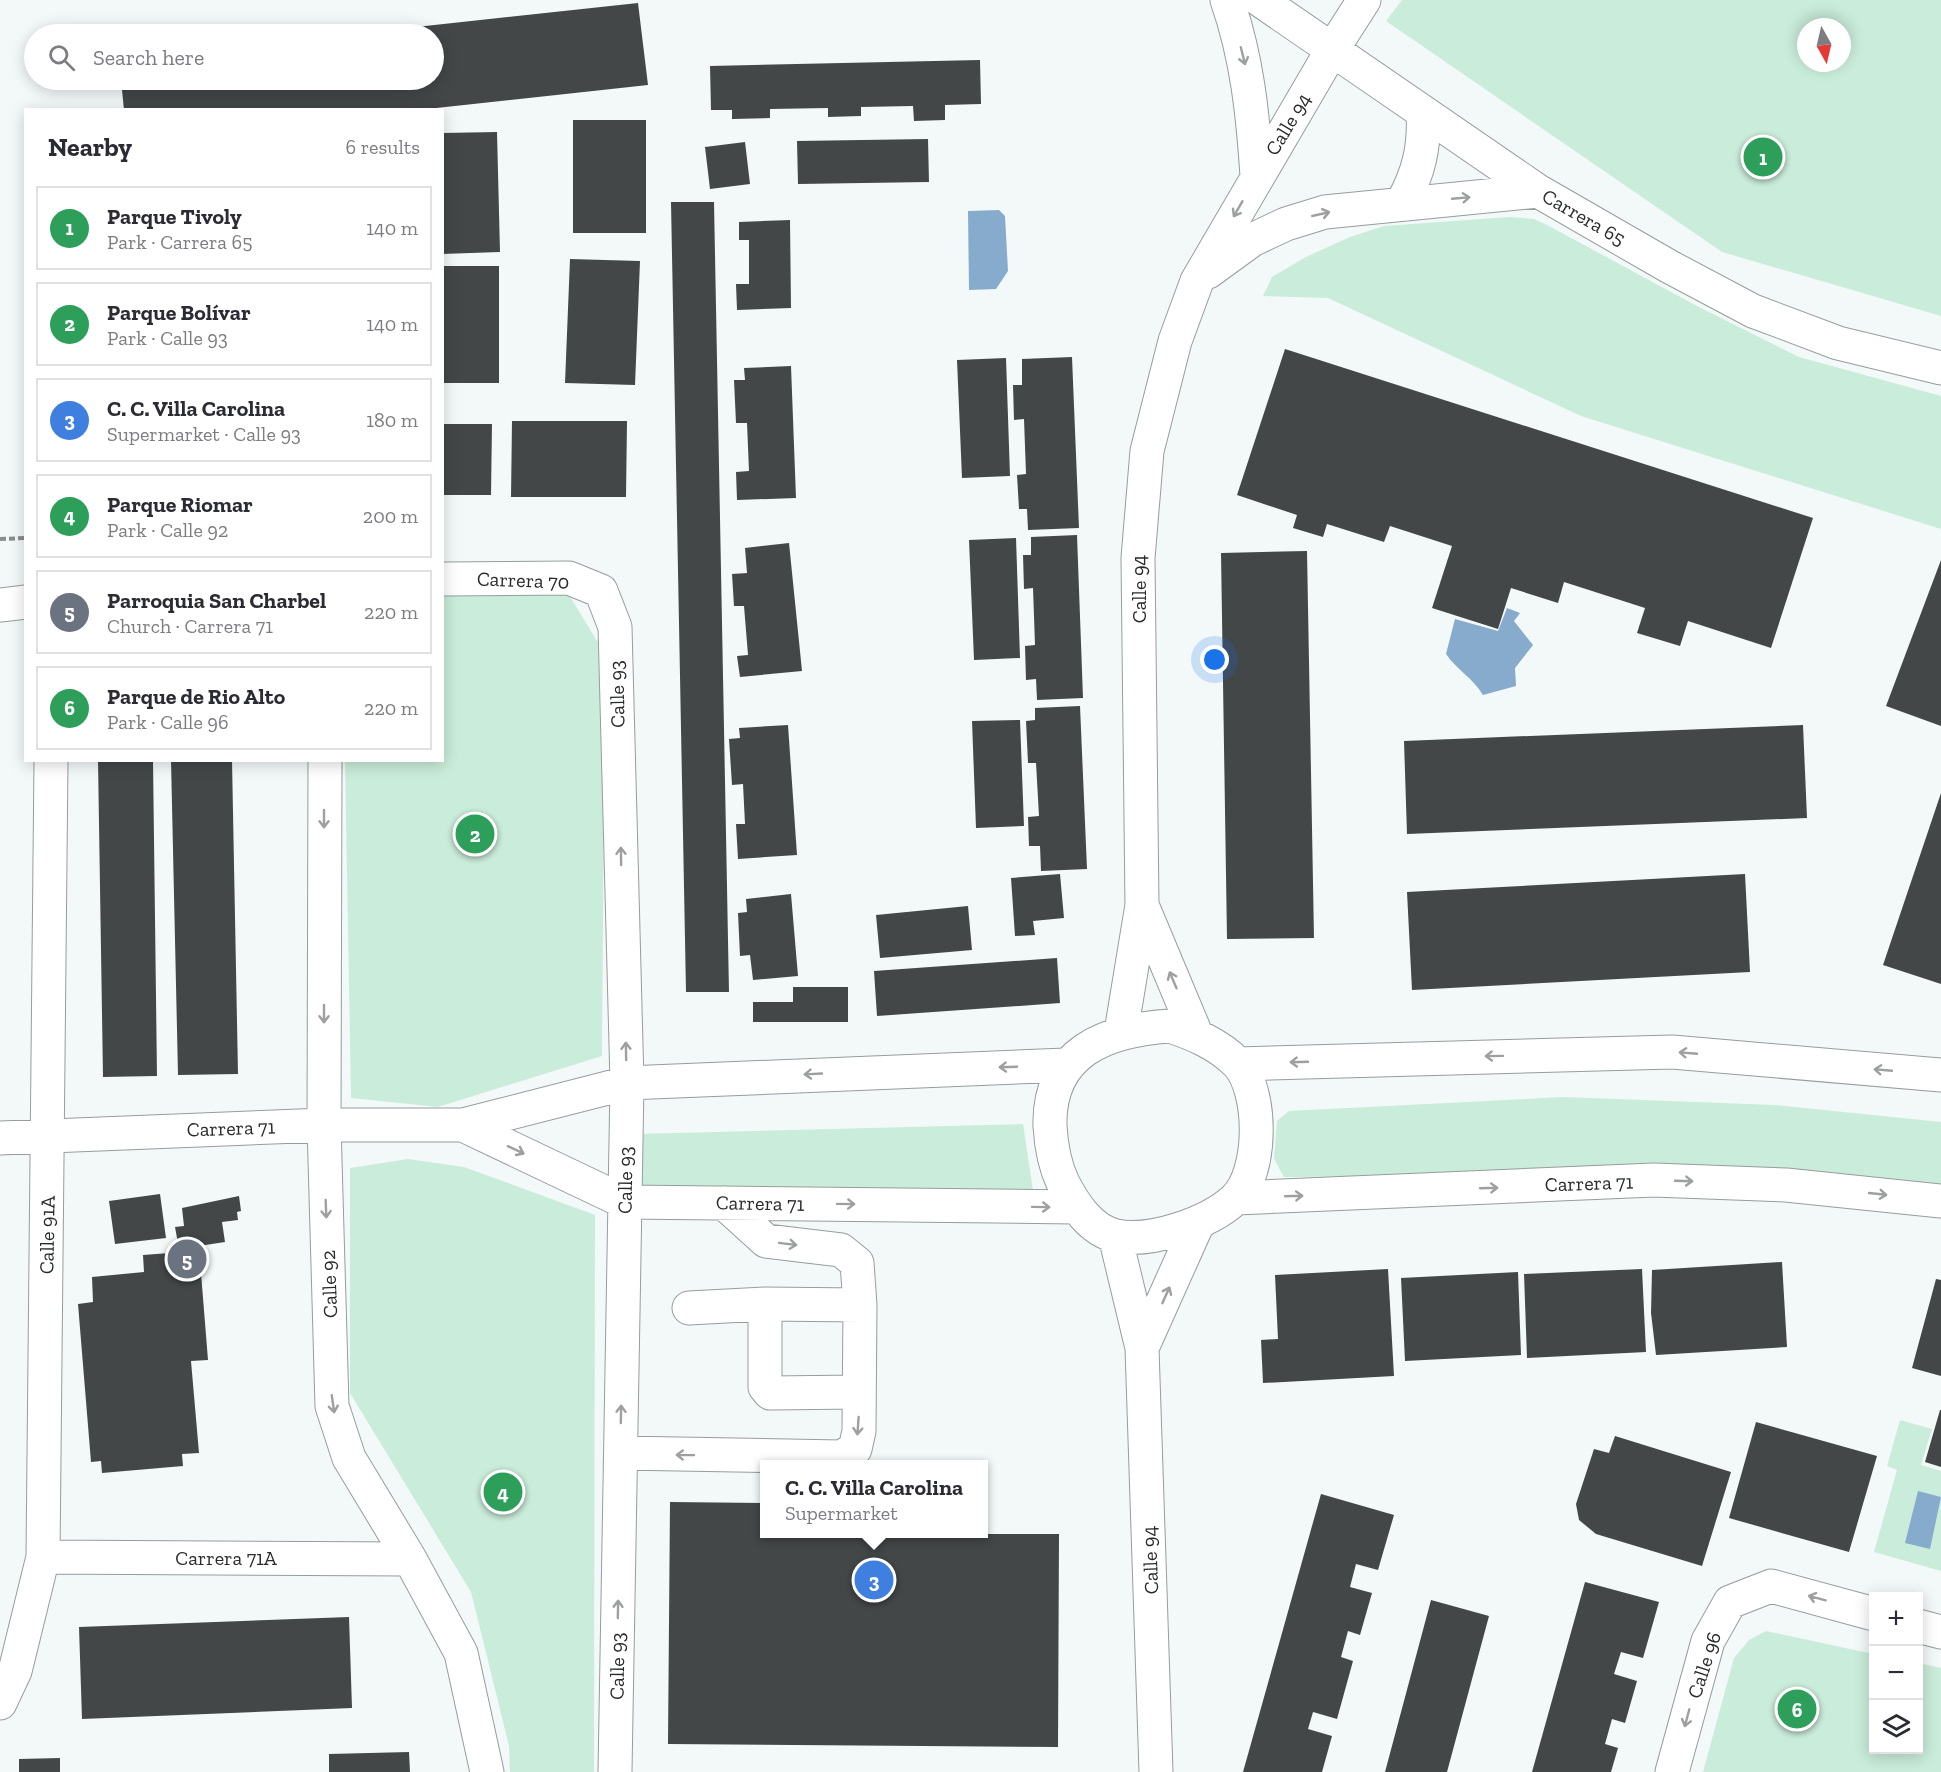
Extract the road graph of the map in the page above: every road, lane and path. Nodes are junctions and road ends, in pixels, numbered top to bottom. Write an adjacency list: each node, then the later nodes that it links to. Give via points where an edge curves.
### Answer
1 (1227, 0): 6 (street, one-way to 6, via 1251,99)
2 (1260, 0): 4 (street, Carrera 65)
3 (1364, 0): 4 (street, Calle 94)
4 (1332, 50): 5 (street, Carrera 65); 6 (street, Calle 94)
5 (1423, 112): 7 (street, Carrera 65); 8 (street, via 1422,159)
6 (1257, 176): 9 (street, Calle 94, one-way to 9)
7 (1539, 191): 8 (street, one-way to 7); 10 (street, Carrera 65, via 1753,311 1838,343)
8 (1402, 203): 9 (street, one-way to 8, via 1252,240 1286,224 1325,212)
9 (1197, 281): 17 (street, Calle 94, via 1175,340 1147,451 1138,558)
10 (1941, 368)
11 (24, 538): 12 (path)
12 (0, 539)
13 (444, 579): 14 (street, Carrera 70, via 570,579)
14 (601, 591): 23 (street, Calle 93, one-way to 14, via 615,627)
15 (51, 762): 26 (street, Calle 91A)
16 (325, 762): 24 (street, Calle 92, one-way to 24)
17 (1142, 905): 18 (street, Calle 94); 19 (street, Calle 94, one-way to 17)
18 (1121, 1032): 19 (street, via 1170,1026); 21 (street, via 1088,1047)
19 (1196, 1034): 20 (street)
20 (1238, 1064): 22 (street, one-way to 20, via 1672,1052); 28 (street, via 1250,1084 1257,1150 1249,1177)
21 (1066, 1065): 23 (street, Carrera 71, one-way to 23); 32 (street, via 1050,1103 1051,1140 1060,1177)
22 (1941, 1075)
23 (627, 1083): 25 (street, Carrera 71); 30 (street, Calle 93)
24 (324, 1125): 25 (street, Carrera 71); 26 (street, Carrera 71); 42 (street, Calle 92, one-way to 42, via 332,1406 349,1458)
25 (463, 1125): 30 (street, Carrera 71, one-way to 30)
26 (48, 1136): 27 (street, Carrera 71); 41 (street, Calle 91A)
27 (8, 1138)
28 (1236, 1198): 29 (street, Carrera 71, one-way to 29, via 1654,1180 1786,1185); 33 (street)
29 (1941, 1201)
30 (624, 1202): 31 (street, Carrera 71); 40 (street, Calle 93, one-way to 30)
31 (724, 1203): 32 (street, Carrera 71, one-way to 32); 36 (street, one-way to 36, via 766,1241 841,1250 857,1263)
32 (1075, 1207): 34 (street)
33 (1197, 1223): 34 (street, via 1176,1231); 38 (street, Calle 94, one-way to 33)
34 (1115, 1236): 38 (street, Calle 94)
35 (765, 1304): 36 (street); 37 (street); 39 (street, via 765,1387 770,1393)
36 (860, 1305): 39 (street)
37 (688, 1308)
38 (1142, 1348): 49 (street, Calle 94)
39 (859, 1392): 40 (street, one-way to 40, via 855,1449 841,1457)
40 (621, 1453): 48 (street, Calle 93, one-way to 40)
41 (43, 1557): 42 (street, Carrera 71A); 46 (street, Calle 91A, via 15,1671)
42 (410, 1559): 47 (street, Calle 92, via 461,1653)
43 (1869, 1613): 50 (street, Calle 96, one-way to 50, via 1771,1586 1730,1602 1708,1641)
44 (1923, 1627): 45 (street)
45 (1941, 1632)
46 (0, 1703)
47 (487, 1772)
48 (615, 1772)
49 (1156, 1772)
50 (1672, 1772)

